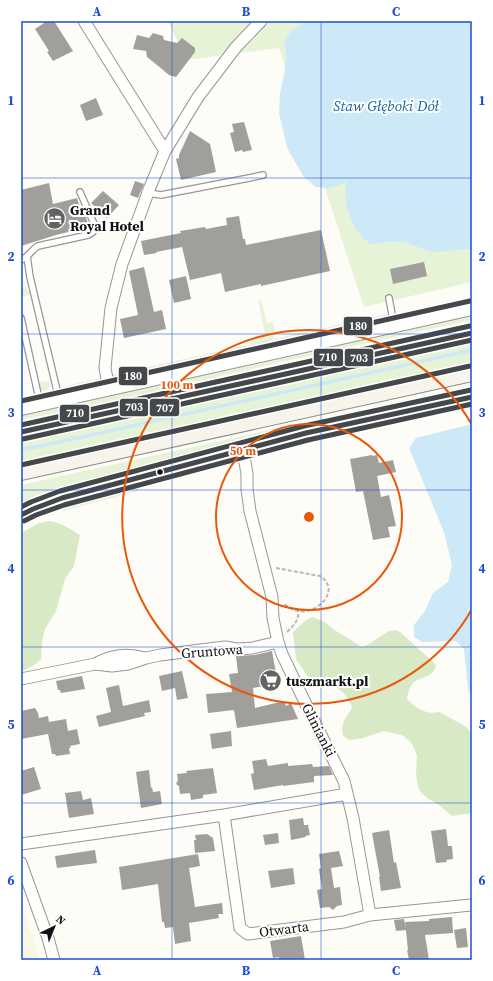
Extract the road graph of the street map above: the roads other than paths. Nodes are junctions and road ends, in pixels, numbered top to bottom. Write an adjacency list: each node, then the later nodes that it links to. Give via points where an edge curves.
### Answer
1 (84, 21): 3 (street)
2 (261, 21): 3 (street, via 228,57 198,97)
3 (165, 151): 6 (street)
4 (263, 175): 6 (lane, via 161,195)
5 (80, 192): 7 (lane, via 95,226 94,232 38,246)
6 (148, 193): 15 (street, via 122,264 111,308 105,368)
7 (27, 256): 8 (lane); 17 (lane)
8 (21, 260)
9 (389, 298): 12 (lane)
10 (472, 308): 12 (street)
11 (21, 318): 18 (lane)
12 (394, 325): 15 (street)
13 (472, 333): 20 (main road)
14 (472, 373): 22 (main road)
15 (109, 389): 17 (street)
16 (472, 397): 21 (street, via 306,433)
17 (60, 400): 18 (street)
18 (40, 404): 19 (street)
19 (21, 408)
20 (21, 432)
21 (243, 450): 23 (street, via 62,498); 24 (street, Glinianki, via 250,511 272,597)
22 (21, 472)
23 (27, 512)
24 (278, 642): 25 (street, Gruntowa, via 253,648 225,647 160,655 112,666 95,664); 26 (street, Glinianki, via 344,781)
25 (21, 679)
26 (347, 794): 27 (street); 31 (street, Glinianki)
27 (224, 816): 28 (street); 31 (street, Otwarta, via 240,928 248,934 344,922)
28 (21, 844)
29 (21, 863): 32 (street)
30 (471, 905): 31 (street)
31 (370, 915)
32 (54, 960)

